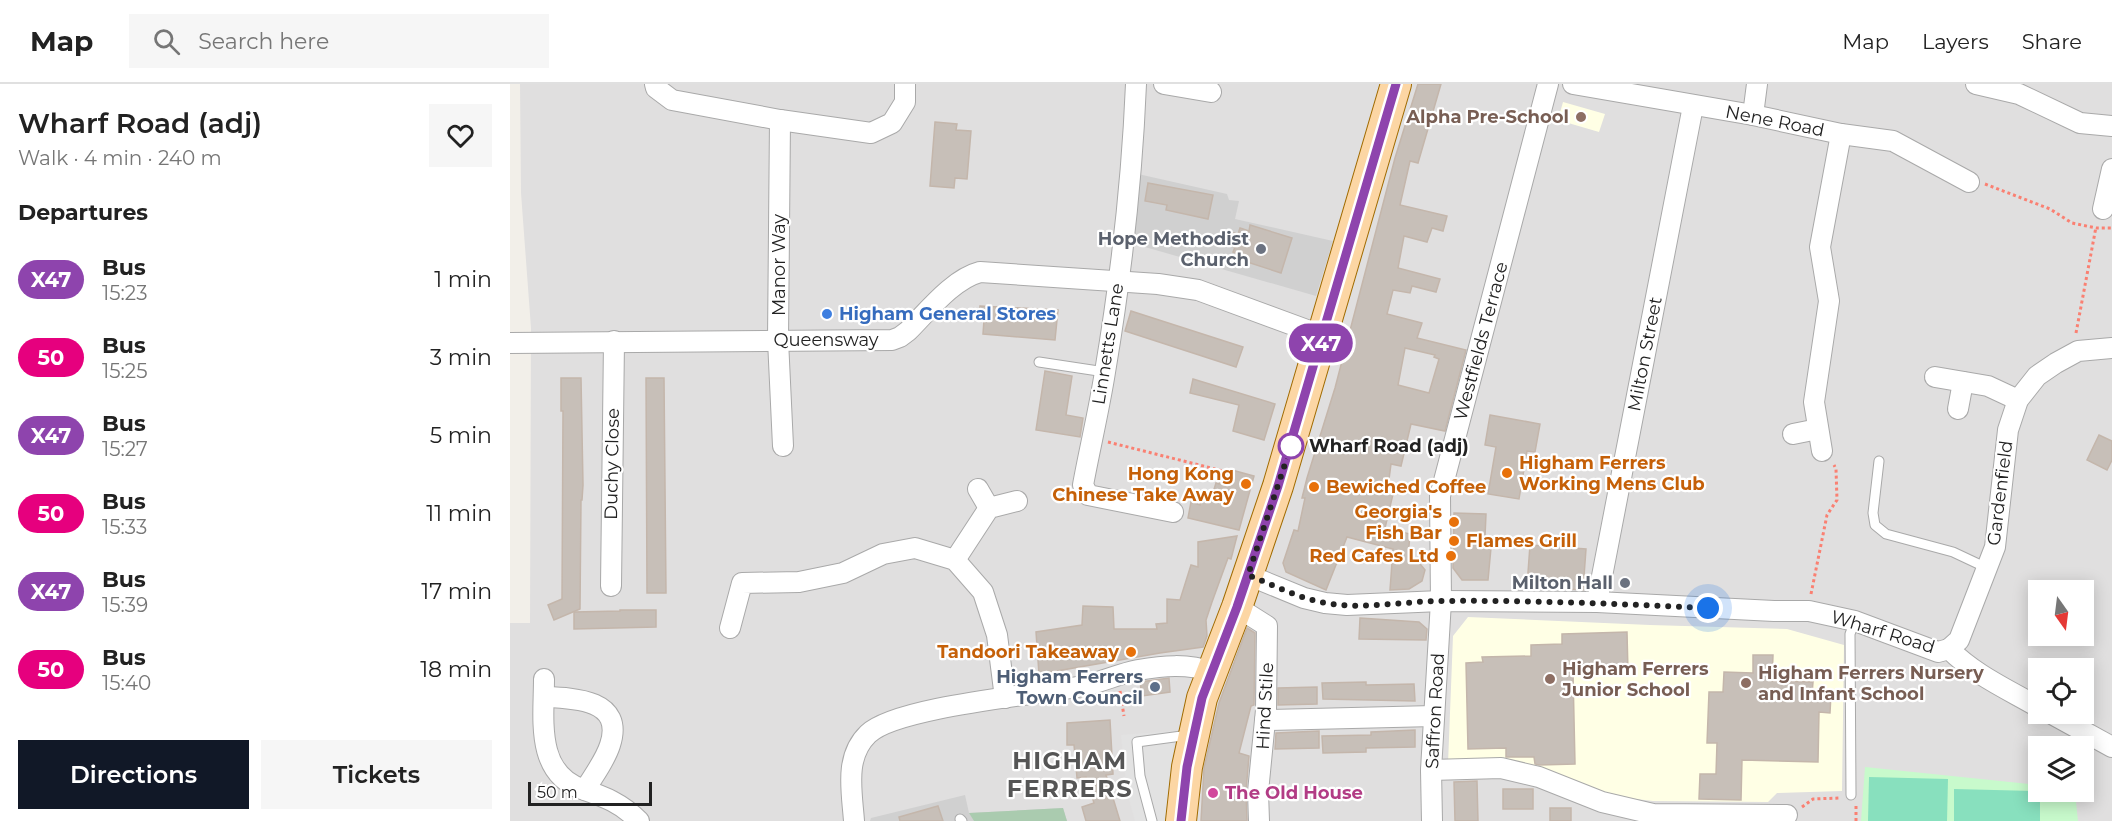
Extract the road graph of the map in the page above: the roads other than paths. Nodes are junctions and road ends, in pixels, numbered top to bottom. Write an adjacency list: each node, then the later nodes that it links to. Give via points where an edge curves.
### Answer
1 (655, 84): 13 (street, via 672,100)
2 (905, 84): 13 (street, via 905,102 892,123 871,133)
3 (1136, 84): 19 (street, Linnetts Lane)
4 (1164, 84): 10 (street)
5 (1396, 84): 20 (main road)
6 (1548, 84): 44 (street, Westfields Terrace, via 1440,496)
7 (1573, 84): 11 (street, Nene Road)
8 (1757, 84): 12 (street)
9 (1977, 84): 14 (street, via 2019,94 2080,123)
10 (1211, 92)
11 (1693, 106): 12 (street, Nene Road); 45 (street, Milton Street)
12 (1753, 115): 15 (street, Nene Road)
13 (780, 120): 21 (street, Manor Way)
14 (2112, 126)
15 (1841, 134): 17 (street, Nene Road, via 1893,141); 31 (street, via 1820,247 1829,301 1814,402)
16 (2112, 170): 18 (street)
17 (1969, 182)
18 (2103, 209)
19 (1118, 282): 20 (street, Queensway, via 1198,290); 21 (street, Queensway, via 980,272 958,282 900,338); 26 (street, Linnetts Lane)
20 (1323, 336): 42 (main road)
21 (778, 340): 22 (street, Queensway); 33 (street, Manor Way)
22 (614, 341): 23 (street, Queensway); 43 (street, Duchy Close)
23 (510, 343)
24 (2112, 348): 29 (street, Gardenfield, via 2081,344 2037,376)
25 (1039, 362): 26 (lane)
26 (1105, 372): 39 (street, Linnetts Lane, via 1083,485 1088,495)
27 (1935, 376): 28 (street)
28 (1963, 382): 29 (street, via 1988,386); 30 (street)
29 (2018, 400): 41 (street, Gardenfield, via 2008,430 1995,547)
30 (1958, 409)
31 (1818, 429): 32 (street); 34 (street)
32 (1794, 434)
33 (783, 446)
34 (1822, 451)
35 (1879, 461): 41 (lane, via 1875,525 1886,534 1953,552)
36 (978, 489): 38 (street)
37 (1017, 501): 38 (street)
38 (989, 508): 40 (street)
39 (1173, 512)
40 (955, 560): 48 (street, via 915,548 883,554 843,573 799,582 742,583); 51 (street, via 983,592 997,635)
41 (1987, 568): 49 (street, Gardenfield, via 1959,639)
42 (1248, 575): 44 (street, Wharf Road, via 1325,603); 46 (main road)
43 (611, 586)
44 (1441, 601): 45 (street, Wharf Road); 53 (street, Saffron Road)
45 (1597, 602): 47 (street, Wharf Road, via 1809,611)
46 (1237, 607): 50 (main road); 54 (street, Hind Stile, via 1267,626)
47 (1855, 621): 49 (street, Wharf Road, via 1938,652); 60 (lane, via 1850,634)
48 (730, 628)
49 (1949, 649): 52 (street, Wharf Road, via 1982,676)
50 (1211, 672): 51 (street, via 1198,667 1138,670 1080,687); 56 (main road)
51 (1005, 698): 63 (street, via 911,716 869,732 853,759)
52 (2028, 701)
53 (1434, 716): 54 (street); 58 (street, Saffron Road)
54 (1265, 720): 66 (street, Hind Stile)
55 (2070, 724): 57 (street)
56 (1194, 734): 64 (lane, via 1137,742 1140,776); 65 (main road)
57 (2112, 747)
58 (1431, 770): 61 (street, via 1501,768 1539,777 1602,802 1653,814); 67 (street, Saffron Road)
59 (585, 790): 59 (street, via 564,778 546,753 544,688 587,700 602,709 610,720 611,743); 62 (street, via 599,793)
60 (1851, 795)
61 (1787, 815)
62 (639, 821)
63 (854, 821)
64 (1152, 821)
65 (1181, 821)
66 (1259, 821)
67 (1432, 821)

